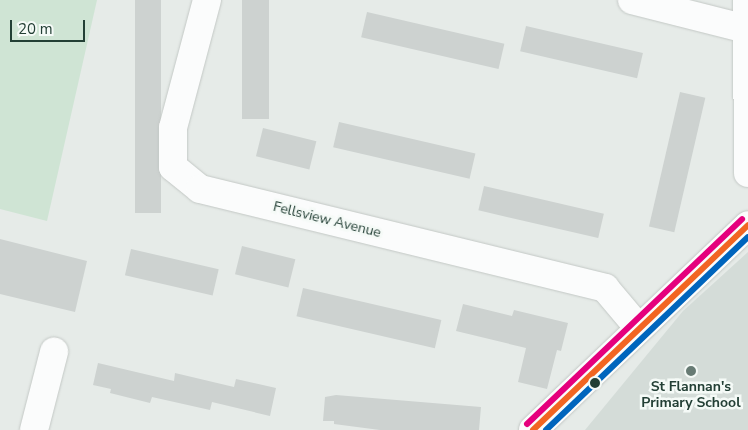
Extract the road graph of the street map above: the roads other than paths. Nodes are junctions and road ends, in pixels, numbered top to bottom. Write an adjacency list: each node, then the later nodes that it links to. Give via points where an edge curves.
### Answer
1 (207, 0): 7 (street, Fellsview Avenue, via 173,128 173,167 200,189 605,288)
2 (632, 0): 4 (street)
3 (747, 0): 4 (street)
4 (747, 29): 5 (street)
5 (748, 173)
6 (748, 225): 7 (street)
7 (638, 327): 10 (street)
8 (54, 352): 9 (street)
9 (34, 430)
10 (533, 430)

